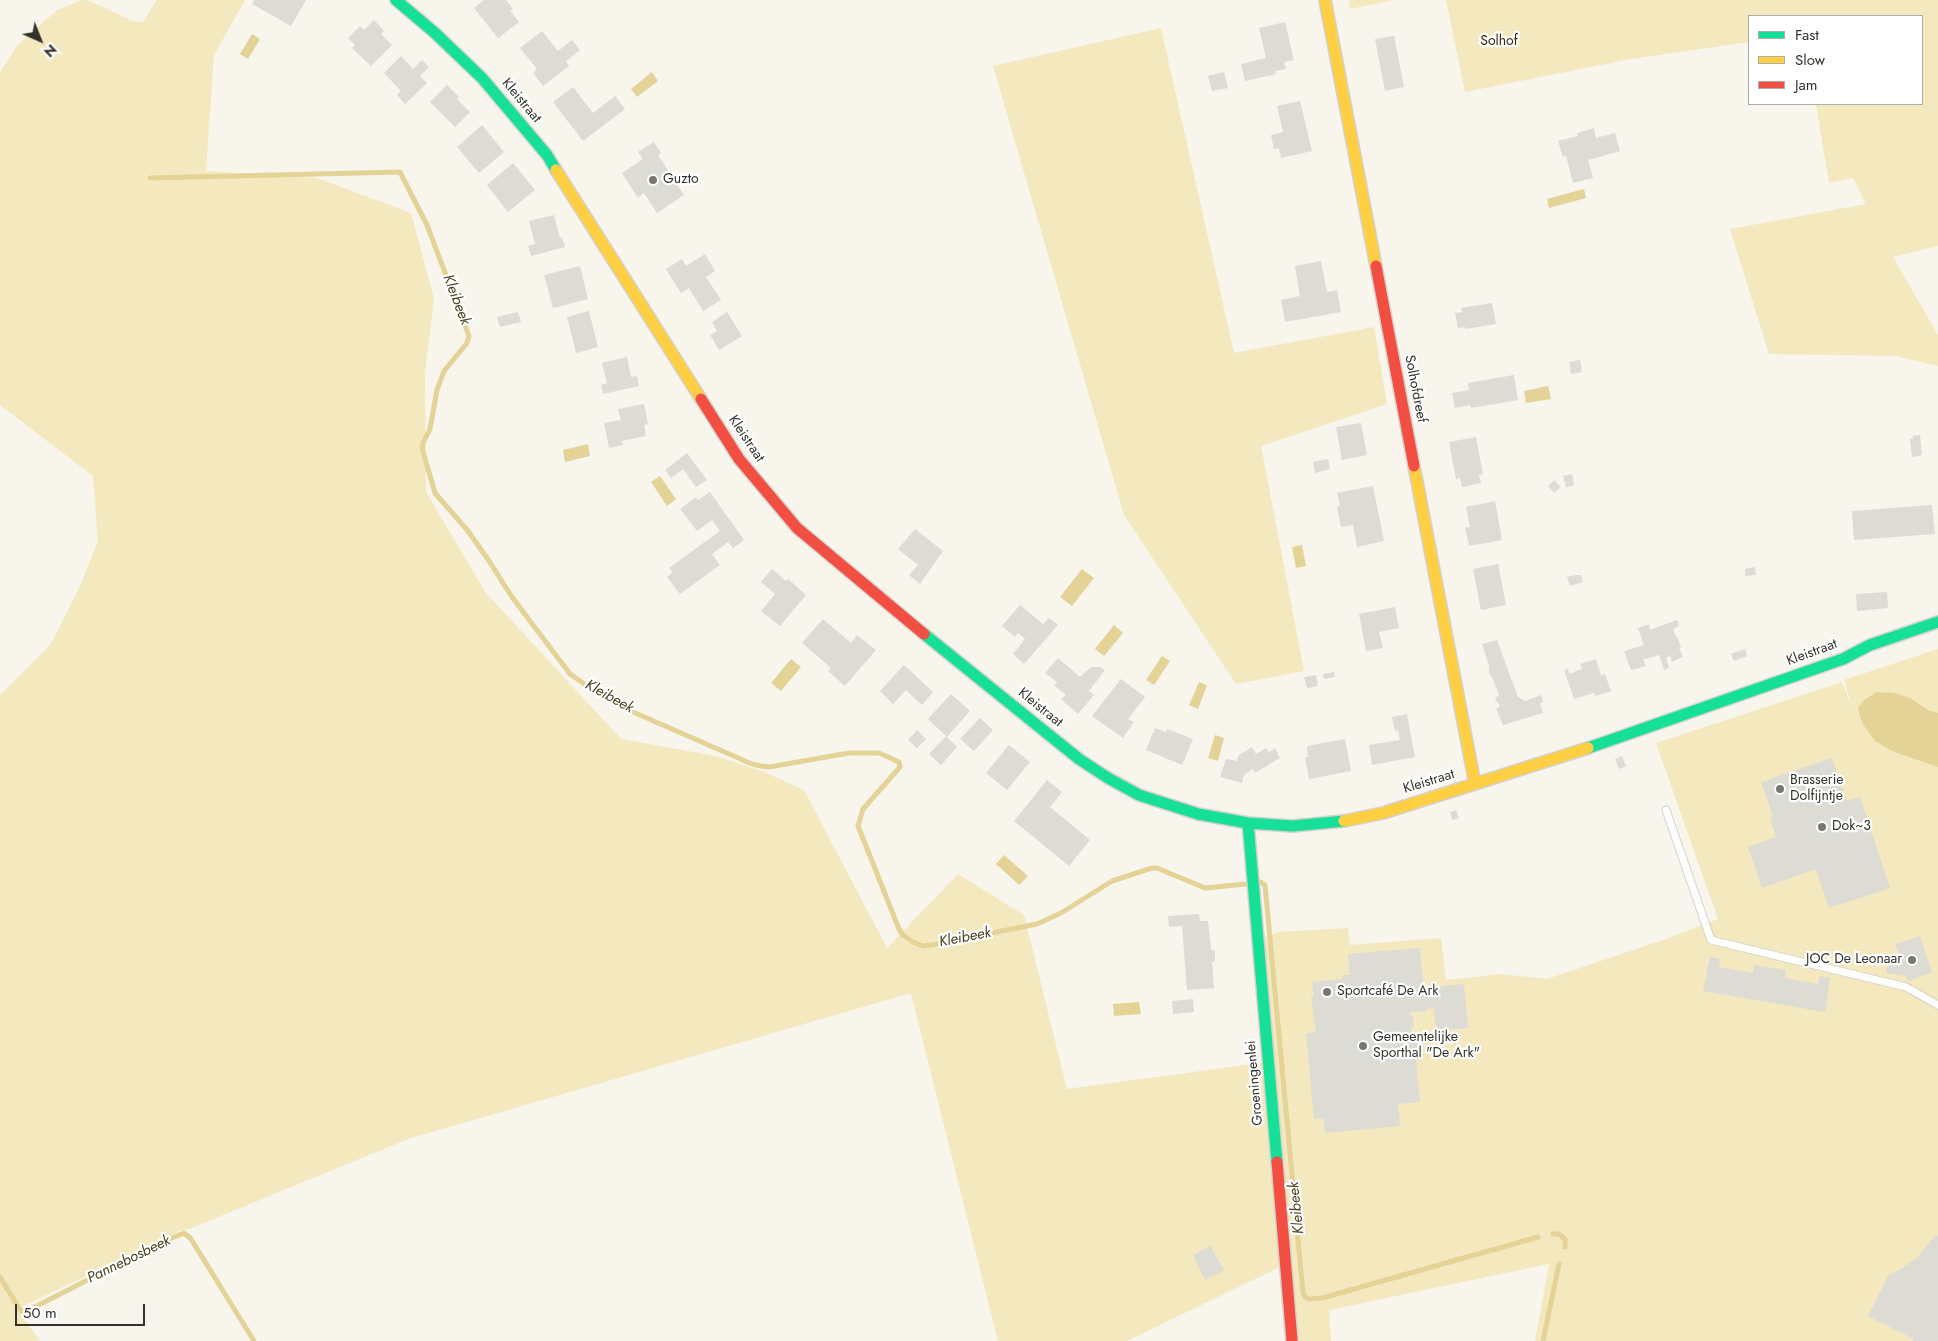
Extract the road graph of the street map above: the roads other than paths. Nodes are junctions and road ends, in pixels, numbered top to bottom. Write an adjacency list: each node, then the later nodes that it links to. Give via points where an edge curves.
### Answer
1 (396, 0): 6 (street, Kleistraat, via 482,78 547,154 739,459 797,528 1079,759 1108,778 1139,795 1175,808)
2 (1325, 0): 4 (street, Solhofdreef)
3 (1938, 622): 4 (street, Kleistraat, via 1870,645 1843,659)
4 (1475, 784): 6 (street, Kleistraat, via 1384,813 1347,821 1293,826)
5 (1666, 810): 7 (lane, via 1711,940 1906,987)
6 (1248, 823): 8 (street, Groeningenlei)
7 (1938, 1005)
8 (1292, 1341)

